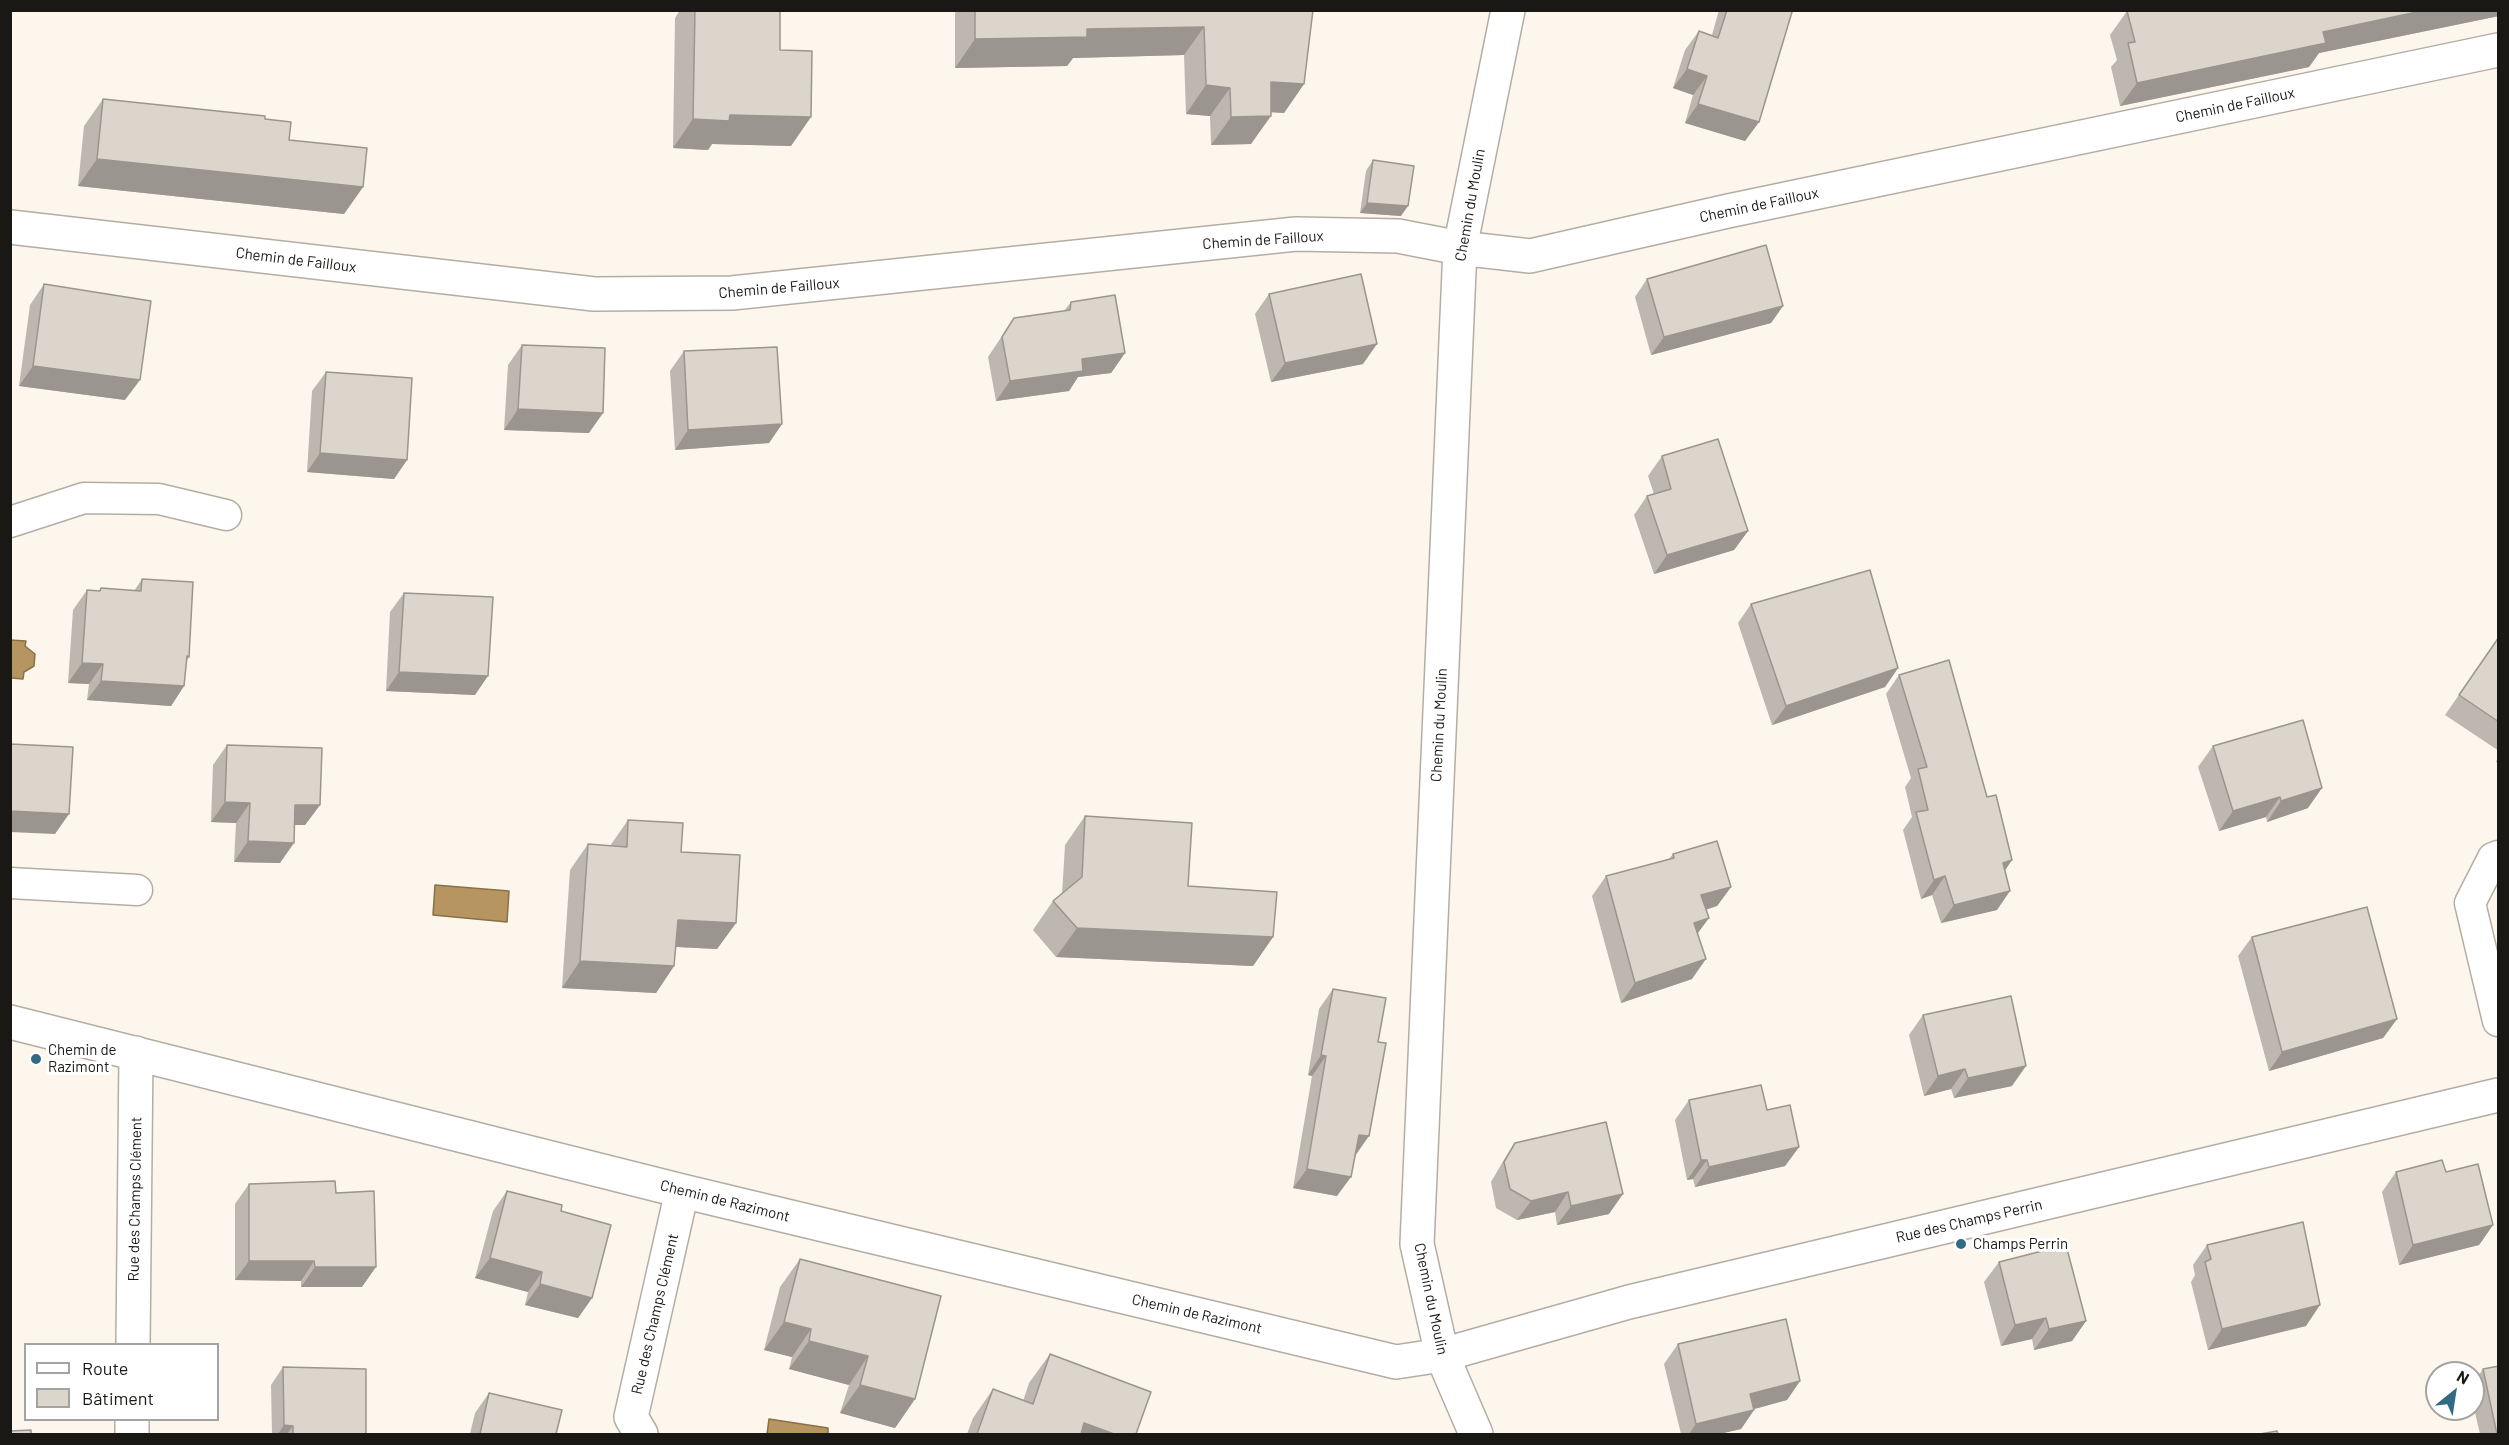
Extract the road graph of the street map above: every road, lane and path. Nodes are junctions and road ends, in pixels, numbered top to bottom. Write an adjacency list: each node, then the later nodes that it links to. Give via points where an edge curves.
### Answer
1 (1508, 10): 4 (street, Chemin du Moulin)
2 (2499, 50): 4 (street, Chemin de Failloux, via 1530,256)
3 (10, 227): 4 (street, Chemin de Failloux, via 594,294 732,293 1296,234 1398,236)
4 (1460, 248): 16 (street, Chemin du Moulin, via 1417,1244)
5 (226, 515): 6 (lane, via 159,499 84,498)
6 (10, 522)
7 (2499, 856): 10 (lane, via 2493,858 2470,903)
8 (10, 883): 9 (lane)
9 (137, 890)
10 (2499, 1021)
11 (10, 1022): 12 (street, Chemin de Razimont)
12 (136, 1053): 14 (street, Chemin de Razimont); 15 (street, Rue des Champs Clément)
13 (2499, 1095): 16 (street, Rue des Champs Perrin, via 1629,1302)
14 (682, 1191): 16 (street, Chemin de Razimont, via 1396,1362); 17 (street, Rue des Champs Clément, via 631,1417)
15 (133, 1343)
16 (1442, 1355): 18 (street, Chemin du Moulin)
17 (641, 1434)
18 (1476, 1434)

